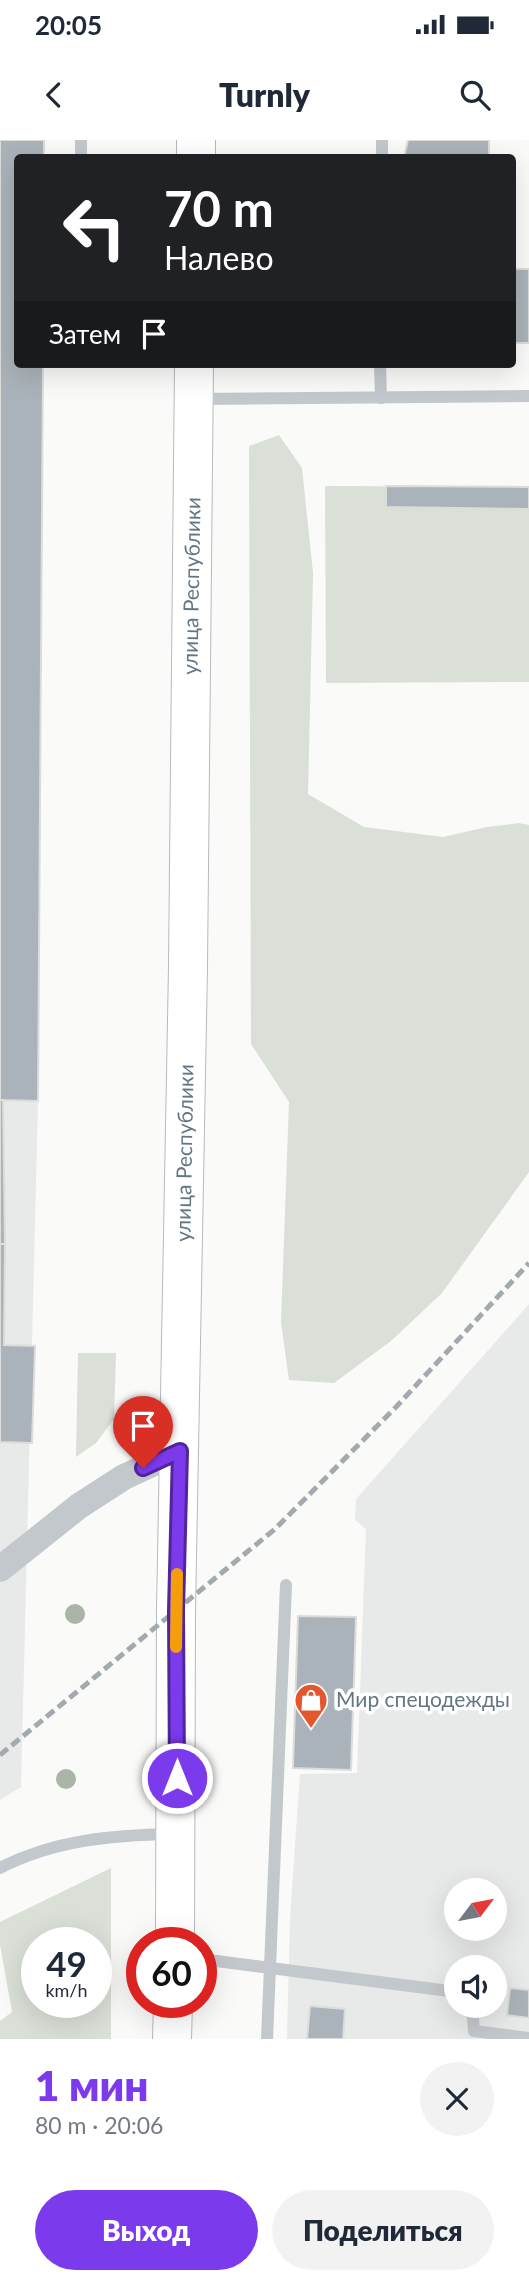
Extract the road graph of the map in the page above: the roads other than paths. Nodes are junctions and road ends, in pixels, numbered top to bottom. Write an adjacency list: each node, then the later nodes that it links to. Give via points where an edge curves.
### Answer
1 (380, 368): 4 (lane)
2 (194, 382): 4 (lane); 5 (main road, улица Республики)
3 (529, 396): 4 (lane)
4 (380, 398)
5 (180, 1451): 6 (street, via 124,1477 79,1506); 8 (main road, улица Республики)
6 (0, 1569)
7 (286, 1585): 12 (lane)
8 (177, 1834): 9 (lane, via 106,1837 32,1852); 10 (main road, улица Республики)
9 (0, 1868)
10 (174, 1927)
11 (217, 1961): 12 (lane)
12 (271, 1967): 13 (lane); 18 (lane)
13 (444, 1990)
14 (173, 2018): 17 (main road)
15 (473, 2018): 16 (lane, via 474,2031)
16 (529, 2038)
17 (173, 2039)
18 (267, 2039)

